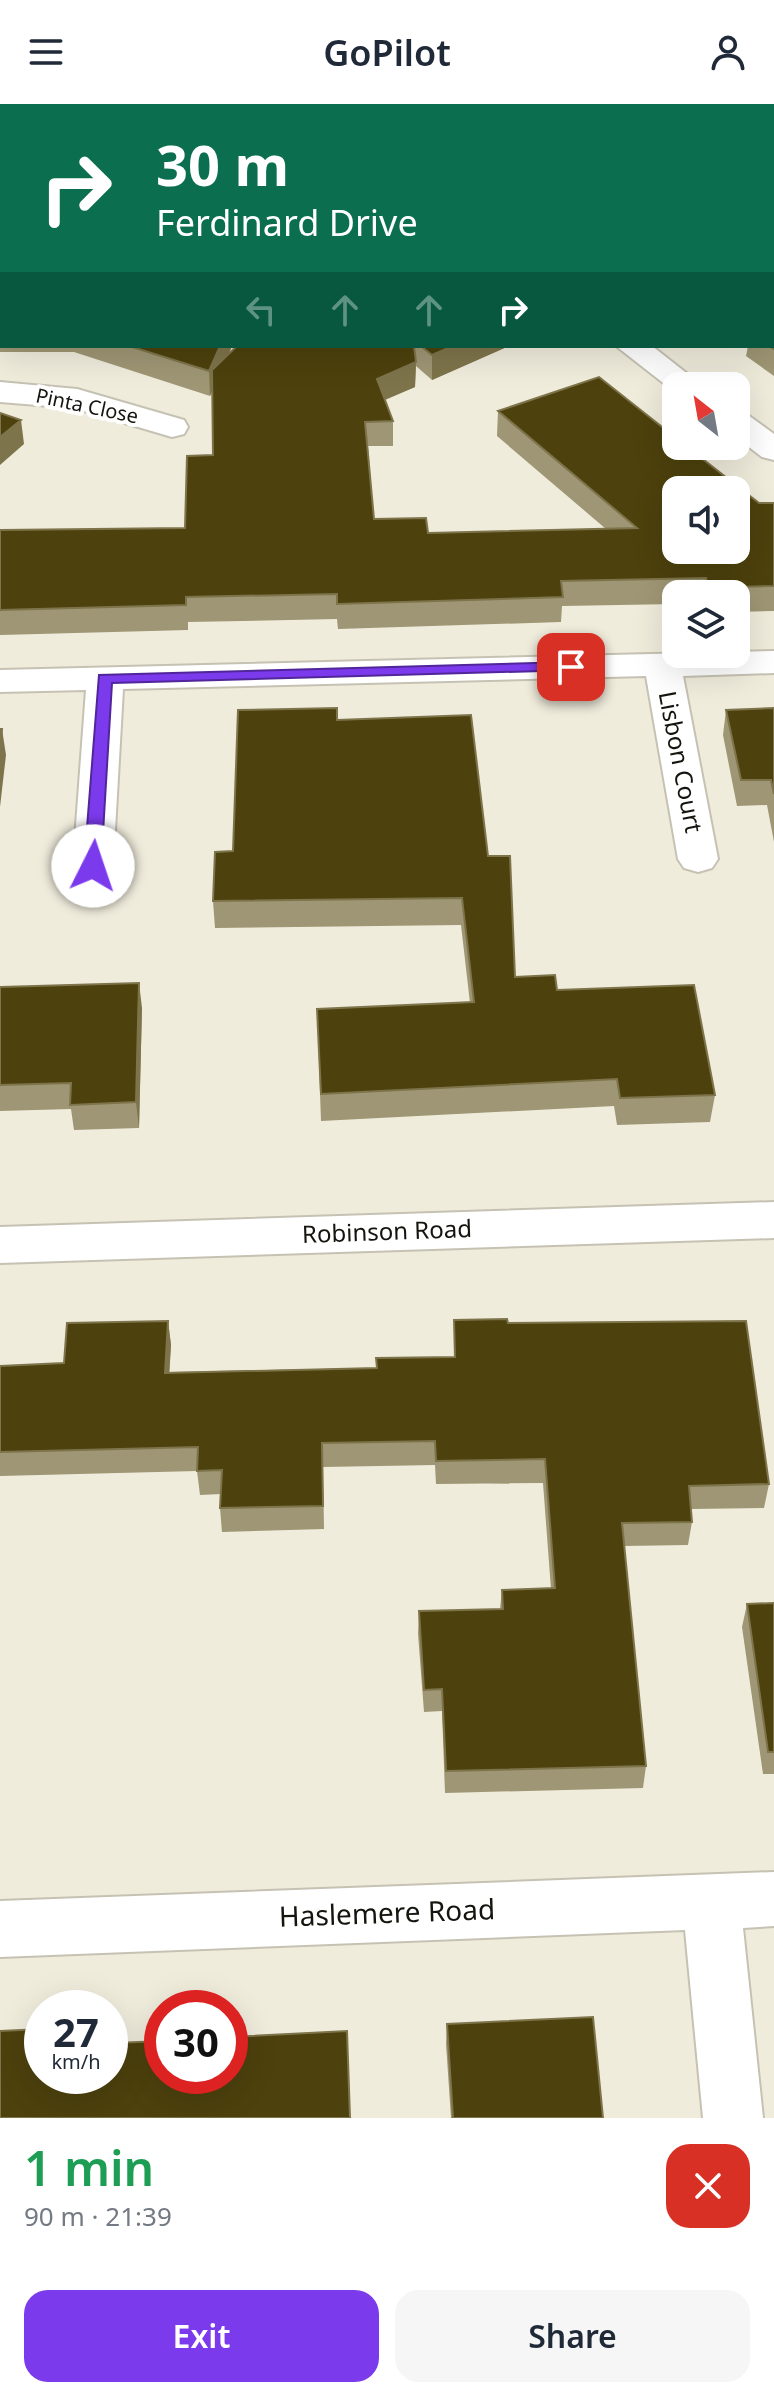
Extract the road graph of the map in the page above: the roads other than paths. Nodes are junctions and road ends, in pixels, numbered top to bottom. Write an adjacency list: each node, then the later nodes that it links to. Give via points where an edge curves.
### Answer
1 (635, 348): 2 (main road)
2 (668, 372)
3 (0, 392): 4 (main road, Pinta Close, via 77,399)
4 (172, 427)
5 (750, 432): 6 (main road)
6 (774, 450)
7 (750, 662): 8 (main road)
8 (774, 662)
9 (662, 664): 11 (main road)
10 (663, 668): 13 (main road, Lisbon Court)
11 (105, 679): 12 (main road); 14 (main road)
12 (0, 681)
13 (698, 859)
14 (93, 866)
15 (774, 1220): 16 (main road, Robinson Road)
16 (0, 1245)
17 (774, 1899): 18 (main road, Haslemere Road)
18 (711, 1900): 19 (main road, Haslemere Road); 20 (main road)
19 (0, 1929)
20 (733, 2118)

